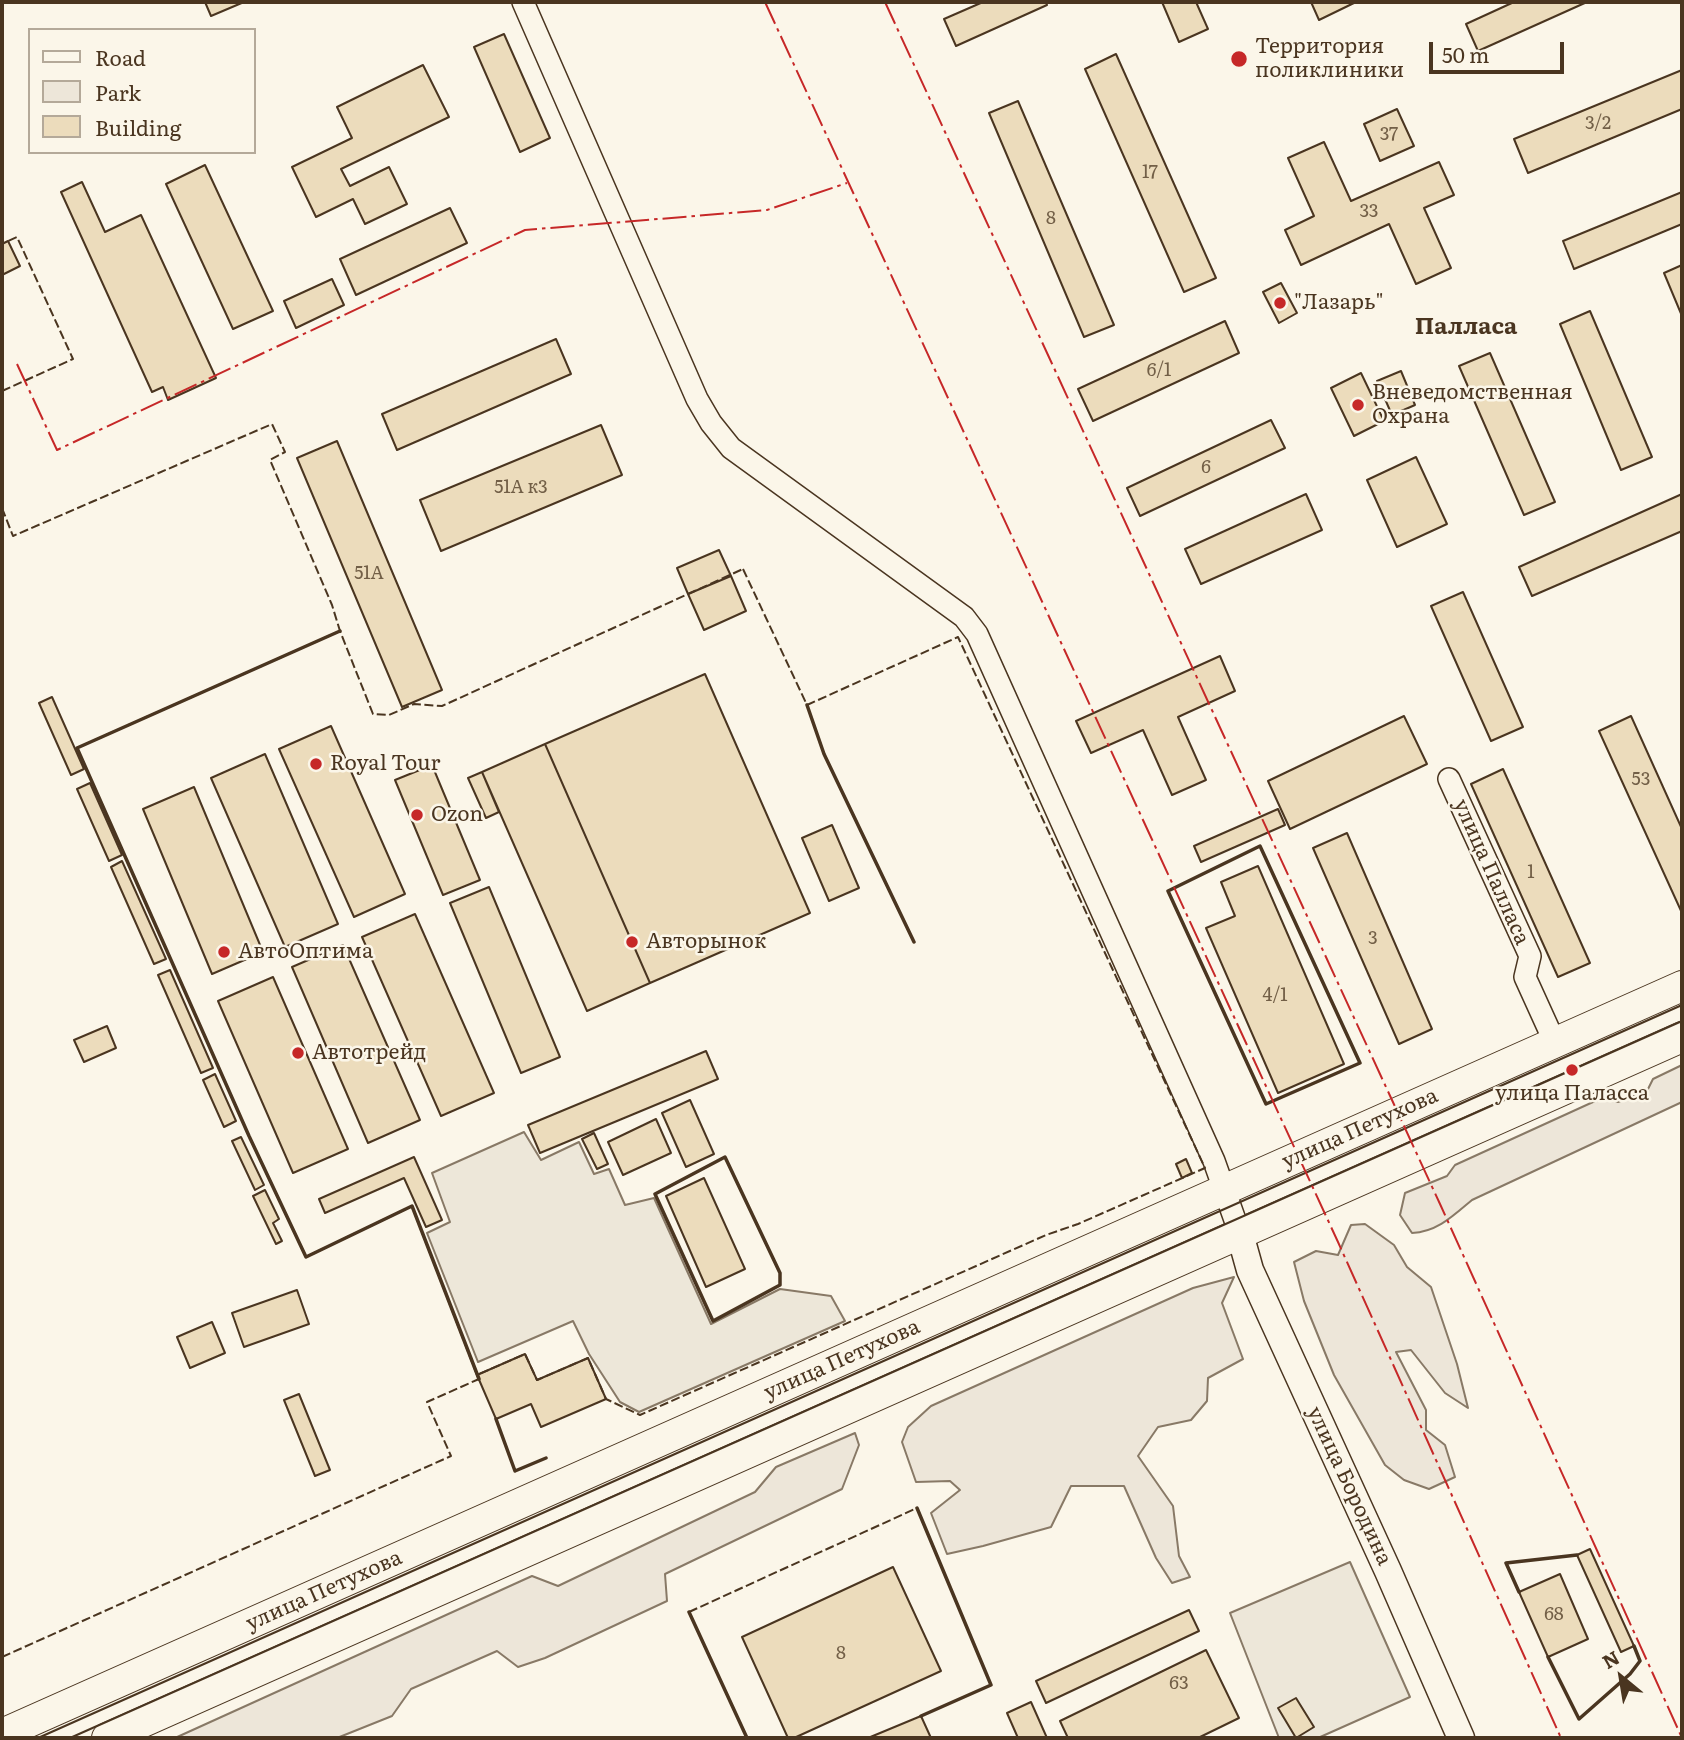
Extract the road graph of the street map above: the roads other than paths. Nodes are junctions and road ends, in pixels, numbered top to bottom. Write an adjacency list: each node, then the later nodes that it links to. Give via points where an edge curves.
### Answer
1 (523, 2): 6 (street, via 710,424 731,448 964,617 977,634 1214,1161)
2 (1449, 779): 5 (street, улица Палласа, via 1530,956 1525,977)
3 (1682, 986): 5 (highway, улица Петухова)
4 (1682, 1037): 7 (highway)
5 (1555, 1042): 6 (highway, улица Петухова)
6 (1223, 1190): 7 (street); 8 (highway, улица Петухова)
7 (1240, 1234): 9 (highway); 10 (main road, улица Бородина, via 1250,1270)
8 (2, 1734)
9 (107, 1738)
10 (1461, 1738)

